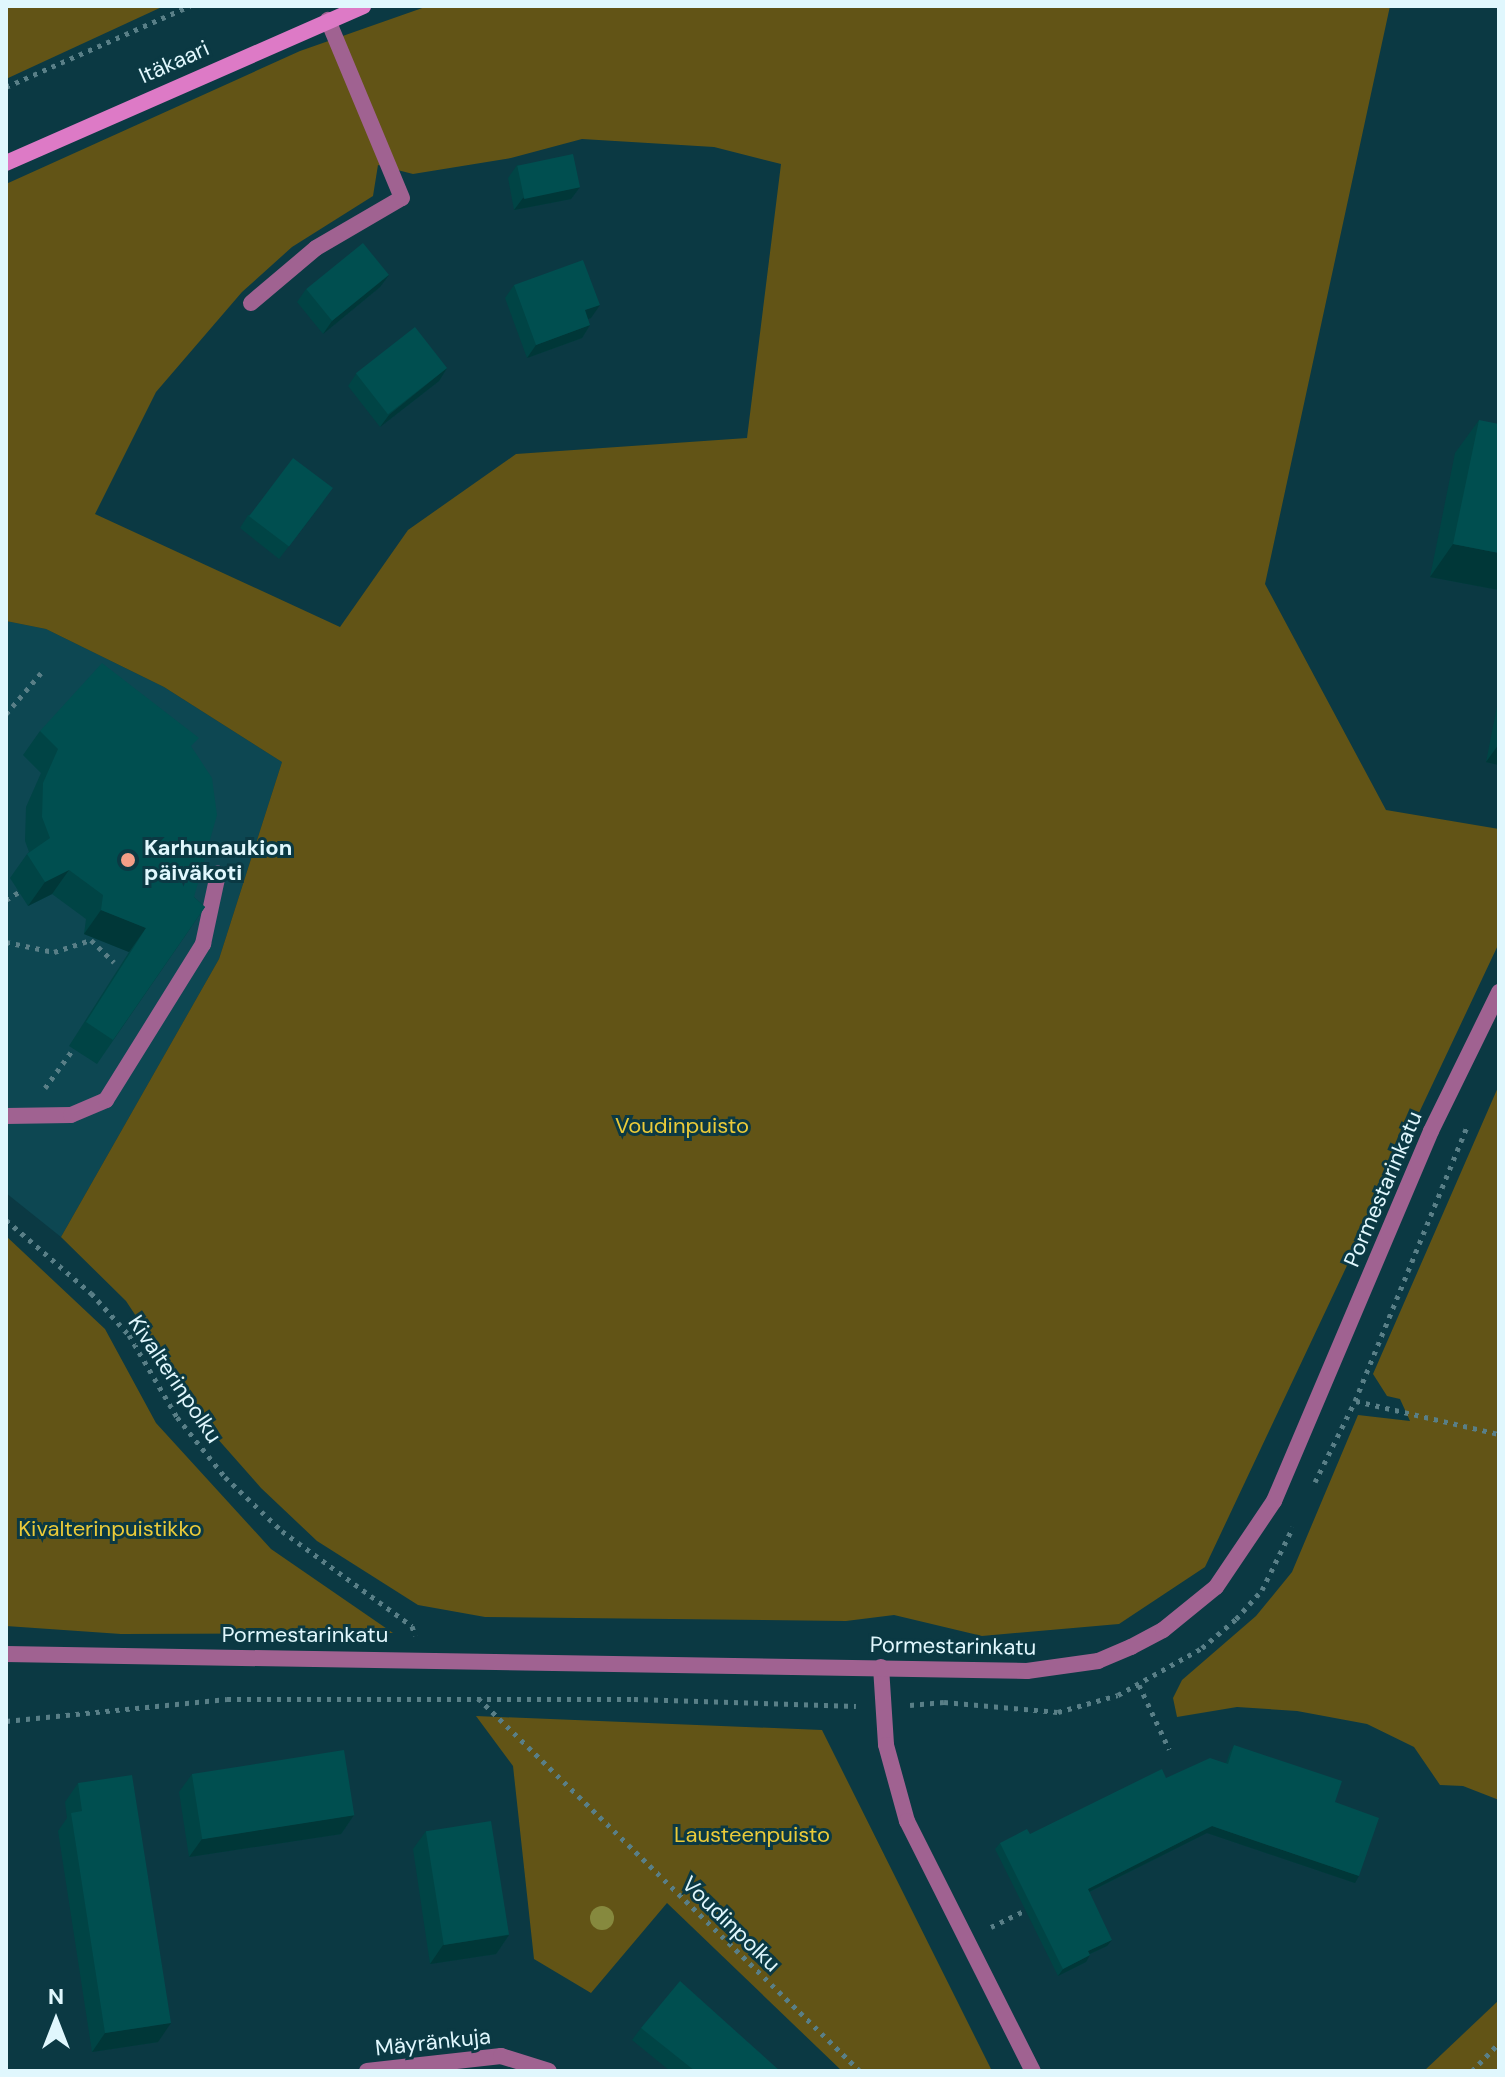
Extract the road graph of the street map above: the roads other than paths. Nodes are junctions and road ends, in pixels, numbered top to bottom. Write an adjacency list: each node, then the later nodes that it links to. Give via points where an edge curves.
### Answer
1 (363, 6): 2 (street, Itäkaari)
2 (328, 20): 3 (street, Itäkaari); 4 (street, via 402,198 316,248)
3 (6, 163)
4 (251, 303)
5 (218, 874): 7 (street, via 203,944 106,1100 71,1115)
6 (1499, 992): 9 (street, Pormestarinkatu, via 1431,1131 1274,1501 1216,1587 1163,1630 1098,1661 1027,1671)
7 (6, 1116)
8 (6, 1654): 9 (street, Pormestarinkatu)
9 (881, 1667): 12 (street, via 886,1745 907,1821)
10 (367, 2071): 11 (street, Mäyränkuja, via 501,2056)
11 (549, 2071)
12 (1033, 2071)

